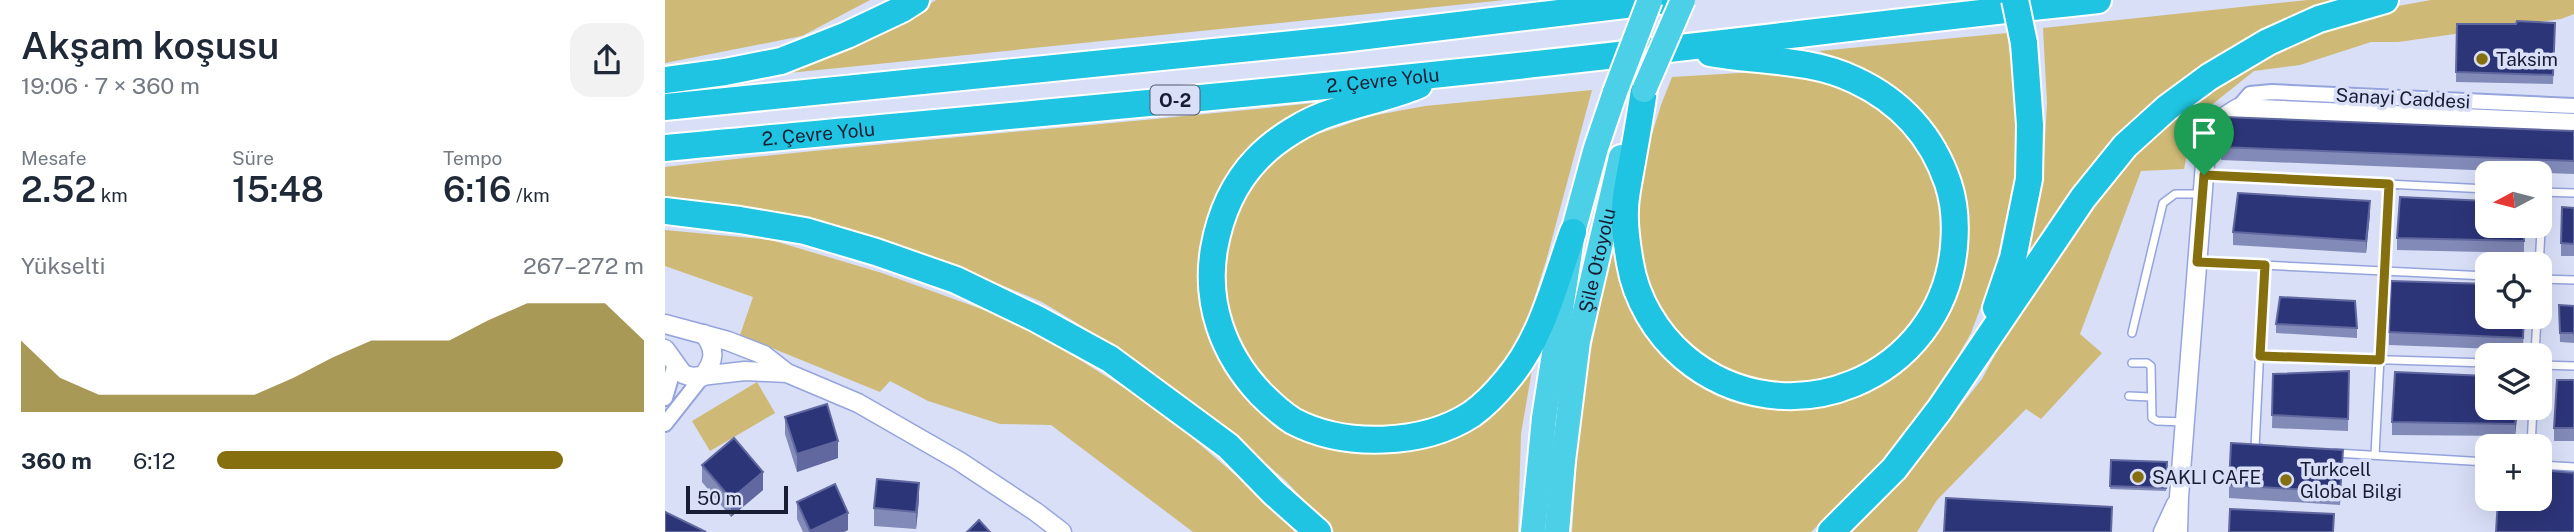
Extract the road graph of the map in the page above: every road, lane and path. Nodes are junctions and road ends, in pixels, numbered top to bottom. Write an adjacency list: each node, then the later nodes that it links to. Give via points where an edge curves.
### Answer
1 (916, 0): 10 (highway, via 781,61)
2 (1650, 0): 24 (highway, Şile Otoyolu, bridge, via 1596,148)
3 (1667, 0): 13 (highway, O-2, via 1328,40)
4 (1683, 0): 11 (highway, Şile Otoyolu, bridge)
5 (2015, 0): 34 (highway, bridge, via 2024,43 2029,179 2013,258)
6 (2098, 0): 8 (highway, 2. Çevre Yolu / O-2)
7 (2385, 0): 34 (highway, via 2319,19 2267,42 2167,108 2125,146 2083,198)
8 (1684, 48): 9 (highway, 2. Çevre Yolu / O-2); 11 (highway, via 1739,59 1789,62 1852,78 1893,103 1925,136 1952,197 1954,243 1948,281 1938,305 1911,344 1881,369 1847,387 1793,397 1730,385 1675,349 1641,300 1627,245 1624,209)
9 (1447, 74): 16 (highway, 2. Çevre Yolu / O-2); 24 (highway, via 1389,97 1331,112 1288,134 1257,159 1229,197 1217,232 1211,272 1214,309 1228,349 1244,376 1293,421 1340,437 1381,440 1426,435 1472,414 1507,380 1537,334)
10 (665, 80)
11 (1644, 90): 59 (highway, Şile Otoyolu, via 1625,143 1578,341)
12 (2574, 106): 14 (street, Sanayi Caddesi, via 2272,92 2250,94)
13 (665, 107)
14 (2238, 108): 15 (street, Sanayi Caddesi); 17 (street, via 2214,123 2207,138)
15 (2574, 123)
16 (665, 148)
17 (2204, 175): 18 (lane); 22 (street)
18 (2389, 184): 19 (lane); 27 (lane)
19 (2475, 188)
20 (2552, 192): 21 (lane)
21 (2574, 193)
22 (2203, 194): 25 (street); 33 (lane, via 2175,194 2163,203)
23 (665, 211): 57 (highway, via 804,231 956,279 1110,359 1228,446)
24 (1573, 232): 58 (highway, Şile Otoyolu, via 1544,418)
25 (2197, 262): 26 (lane); 47 (street)
26 (2265, 265): 27 (lane); 35 (lane)
27 (2385, 271): 28 (lane); 37 (lane)
28 (2475, 275)
29 (2552, 279): 30 (lane)
30 (2574, 280)
31 (665, 324): 32 (street)
32 (700, 333): 36 (street); 42 (street, via 764,355); 43 (street, via 714,352 712,366)
33 (2132, 333)
34 (1990, 334): 60 (highway, via 1941,409 1894,469)
35 (2260, 356): 37 (lane); 49 (lane, via 2255,448)
36 (670, 357): 43 (street, via 683,374); 46 (street)
37 (2380, 360): 39 (lane); 51 (lane)
38 (2132, 363): 45 (lane, via 2151,366)
39 (2475, 363)
40 (2552, 365): 41 (lane)
41 (2574, 366)
42 (787, 373): 43 (street, via 737,371); 56 (street, via 858,404 959,461)
43 (702, 377): 48 (street)
44 (2129, 396): 45 (lane)
45 (2151, 397): 47 (lane, via 2154,420)
46 (665, 398)
47 (2185, 422): 55 (street)
48 (665, 424)
49 (2269, 449)
50 (2322, 452): 51 (lane)
51 (2375, 455): 52 (lane)
52 (2475, 461)
53 (2552, 466): 54 (lane)
54 (2574, 467)
55 (2179, 498): 61 (street); 62 (street)
56 (1062, 532)
57 (1318, 532)
58 (1534, 532)
59 (1557, 532)
60 (1831, 532)
61 (2163, 532)
62 (2178, 532)

